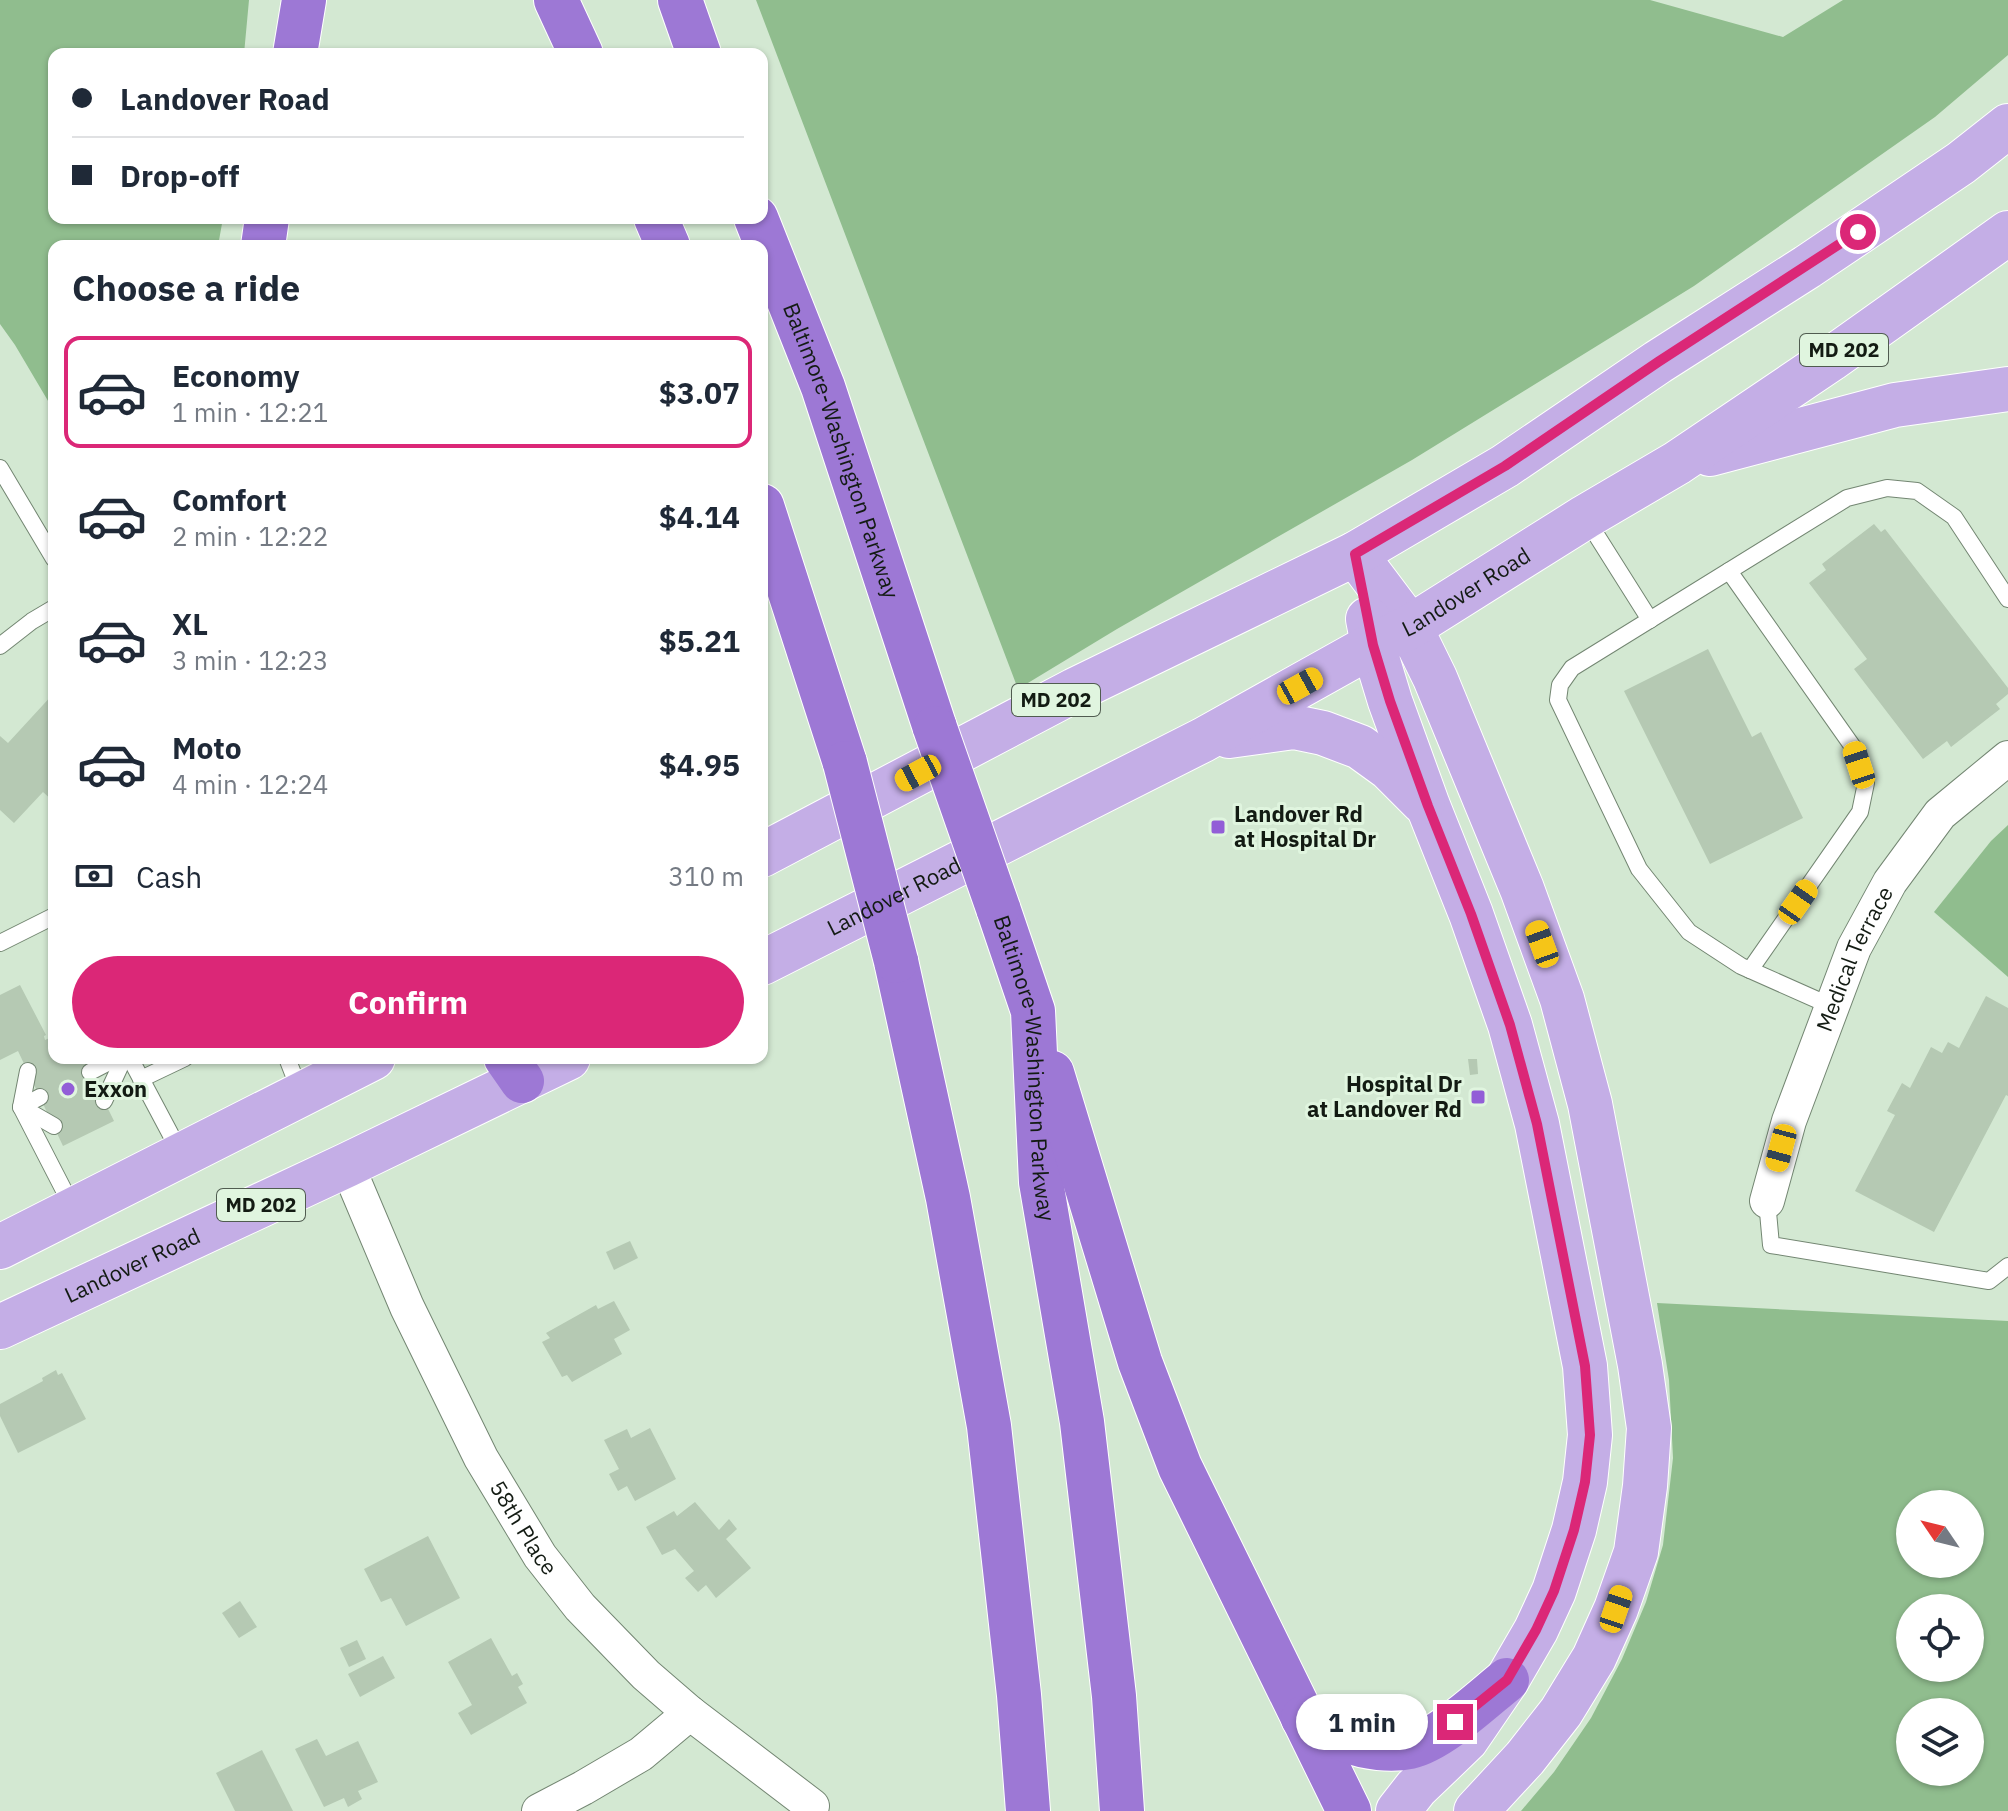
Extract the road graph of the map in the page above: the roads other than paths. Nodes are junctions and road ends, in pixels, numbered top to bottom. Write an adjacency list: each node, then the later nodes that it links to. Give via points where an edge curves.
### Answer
1 (304, 0): 4 (highway)
2 (556, 0): 5 (highway)
3 (680, 0): 6 (highway)
4 (296, 48)
5 (578, 48)
6 (697, 48)
7 (2008, 126): 16 (main road, MD 202, via 1833,250 1505,466)
8 (2008, 233): 11 (main road, Landover Road / MD 202)
9 (768, 248): 34 (highway, Baltimore-Washington Parkway, bridge, via 823,387)
10 (2008, 389): 11 (main road, via 1895,405)
11 (1677, 463): 13 (main road, Landover Road / MD 202)
12 (0, 468): 15 (lane)
13 (1585, 517): 21 (lane); 22 (main road, Landover Road / MD 202)
14 (768, 525): 24 (highway)
15 (48, 549)
16 (1355, 554): 22 (main road); 28 (main road, MD 202, via 1075,690)
17 (1729, 571): 19 (lane, via 1847,498 1887,488 1917,491 1954,517); 21 (lane); 32 (lane, via 1853,747 1866,783 1860,812)
18 (768, 597): 24 (highway)
19 (2008, 599)
20 (48, 612): 23 (lane)
21 (1650, 620): 32 (lane, via 1572,668 1560,685 1558,700 1639,869 1689,932)
22 (1392, 636): 25 (main road, Landover Road / MD 202); 27 (main road); 65 (main road, via 1435,678 1562,999 1590,1104 1649,1428 1636,1552 1594,1658 1561,1712)
23 (0, 646)
24 (829, 714): 61 (highway, bridge, via 896,961 948,1198 989,1426)
25 (1203, 740): 27 (main road, via 1294,727 1323,733 1360,747); 31 (main road, Landover Road / MD 202)
26 (2008, 758): 33 (street, Medical Terrace, via 1940,814 1890,882 1854,948)
27 (1428, 806): 56 (main road, via 1510,1025 1537,1124 1585,1366 1590,1435 1574,1530 1554,1591)
28 (768, 852)
29 (48, 919): 30 (lane)
30 (0, 943)
31 (768, 960)
32 (1750, 970): 33 (lane)
33 (1831, 1006): 51 (street, Medical Terrace, via 1789,1121)
34 (1033, 1011): 58 (highway, via 1140,1362 1180,1467); 62 (highway, Baltimore-Washington Parkway, via 1041,1182 1082,1422)
35 (105, 1064): 42 (lane)
36 (124, 1064): 46 (lane)
37 (131, 1064): 44 (lane)
38 (172, 1064): 44 (lane)
39 (347, 1064): 43 (main road)
40 (516, 1066): 50 (main road, Landover Road / MD 202)
41 (28, 1071): 47 (lane)
42 (90, 1072)
43 (294, 1076): 49 (main road)
44 (141, 1079): 49 (lane)
45 (40, 1097): 47 (lane)
46 (104, 1101)
47 (21, 1107): 48 (lane); 52 (lane)
48 (54, 1126)
49 (182, 1155): 52 (main road)
50 (347, 1165): 55 (main road, Landover Road / MD 202); 57 (street, 58th Place, via 407,1307 481,1458 540,1556 580,1607)
51 (1767, 1201): 54 (lane, via 1771,1245 1989,1281)
52 (74, 1210): 53 (main road)
53 (0, 1247)
54 (2008, 1266)
55 (0, 1327)
56 (1507, 1680): 58 (highway, via 1455,1722 1410,1747 1349,1741); 64 (main road, via 1466,1740)
57 (690, 1713): 59 (street, 58th Place); 60 (street, via 641,1754)
58 (1303, 1718): 63 (highway)
59 (812, 1806)
60 (539, 1811)
61 (1028, 1811)
62 (1122, 1811)
63 (1349, 1811)
64 (1398, 1811)
65 (1476, 1811)

